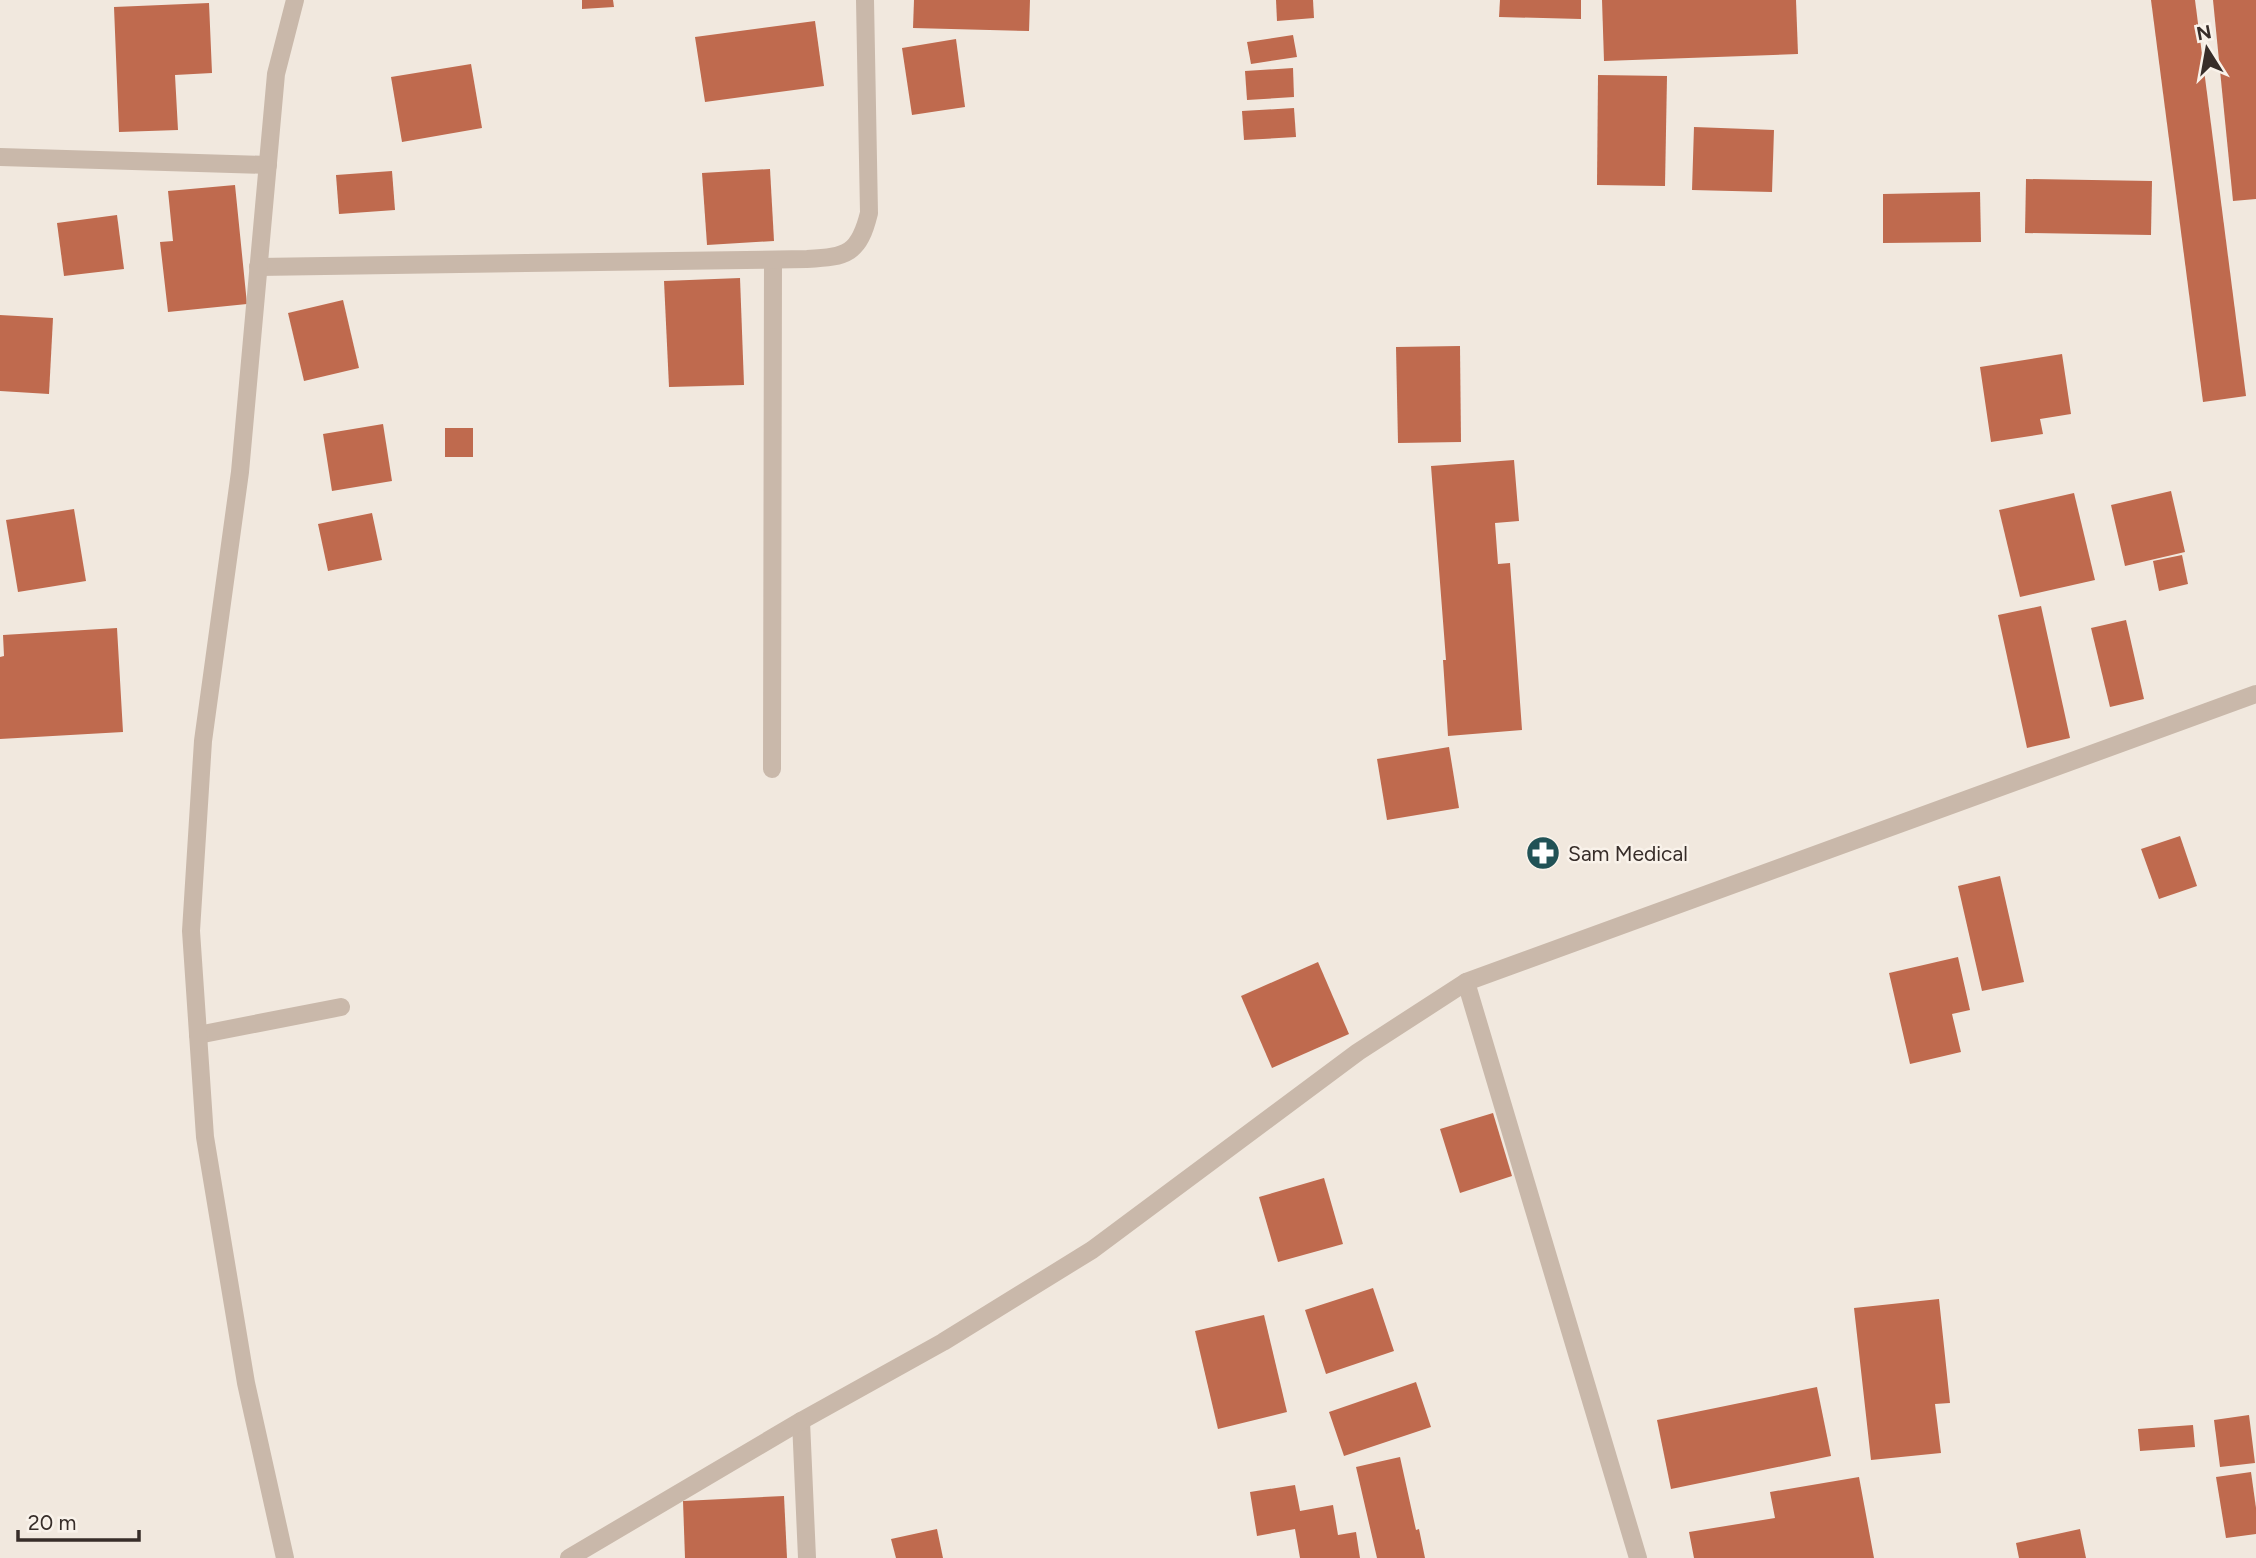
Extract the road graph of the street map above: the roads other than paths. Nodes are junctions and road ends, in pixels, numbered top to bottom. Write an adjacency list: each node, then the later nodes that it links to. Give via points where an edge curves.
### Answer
1 (295, 0): 4 (street, via 275,74)
2 (865, 0): 5 (street, via 869,213 864,234 852,250 833,258)
3 (0, 157): 4 (street)
4 (268, 165): 6 (street)
5 (773, 260): 6 (street); 8 (street)
6 (258, 267): 11 (street, via 240,472 203,741 191,930)
7 (2256, 694): 9 (street)
8 (772, 769)
9 (1466, 982): 12 (street, via 1358,1052 1092,1250 943,1342); 16 (street)
10 (341, 1007): 11 (street)
11 (198, 1035): 13 (street, via 205,1137 246,1383)
12 (801, 1421): 14 (street); 15 (street)
13 (285, 1558)
14 (569, 1558)
15 (807, 1558)
16 (1638, 1558)

